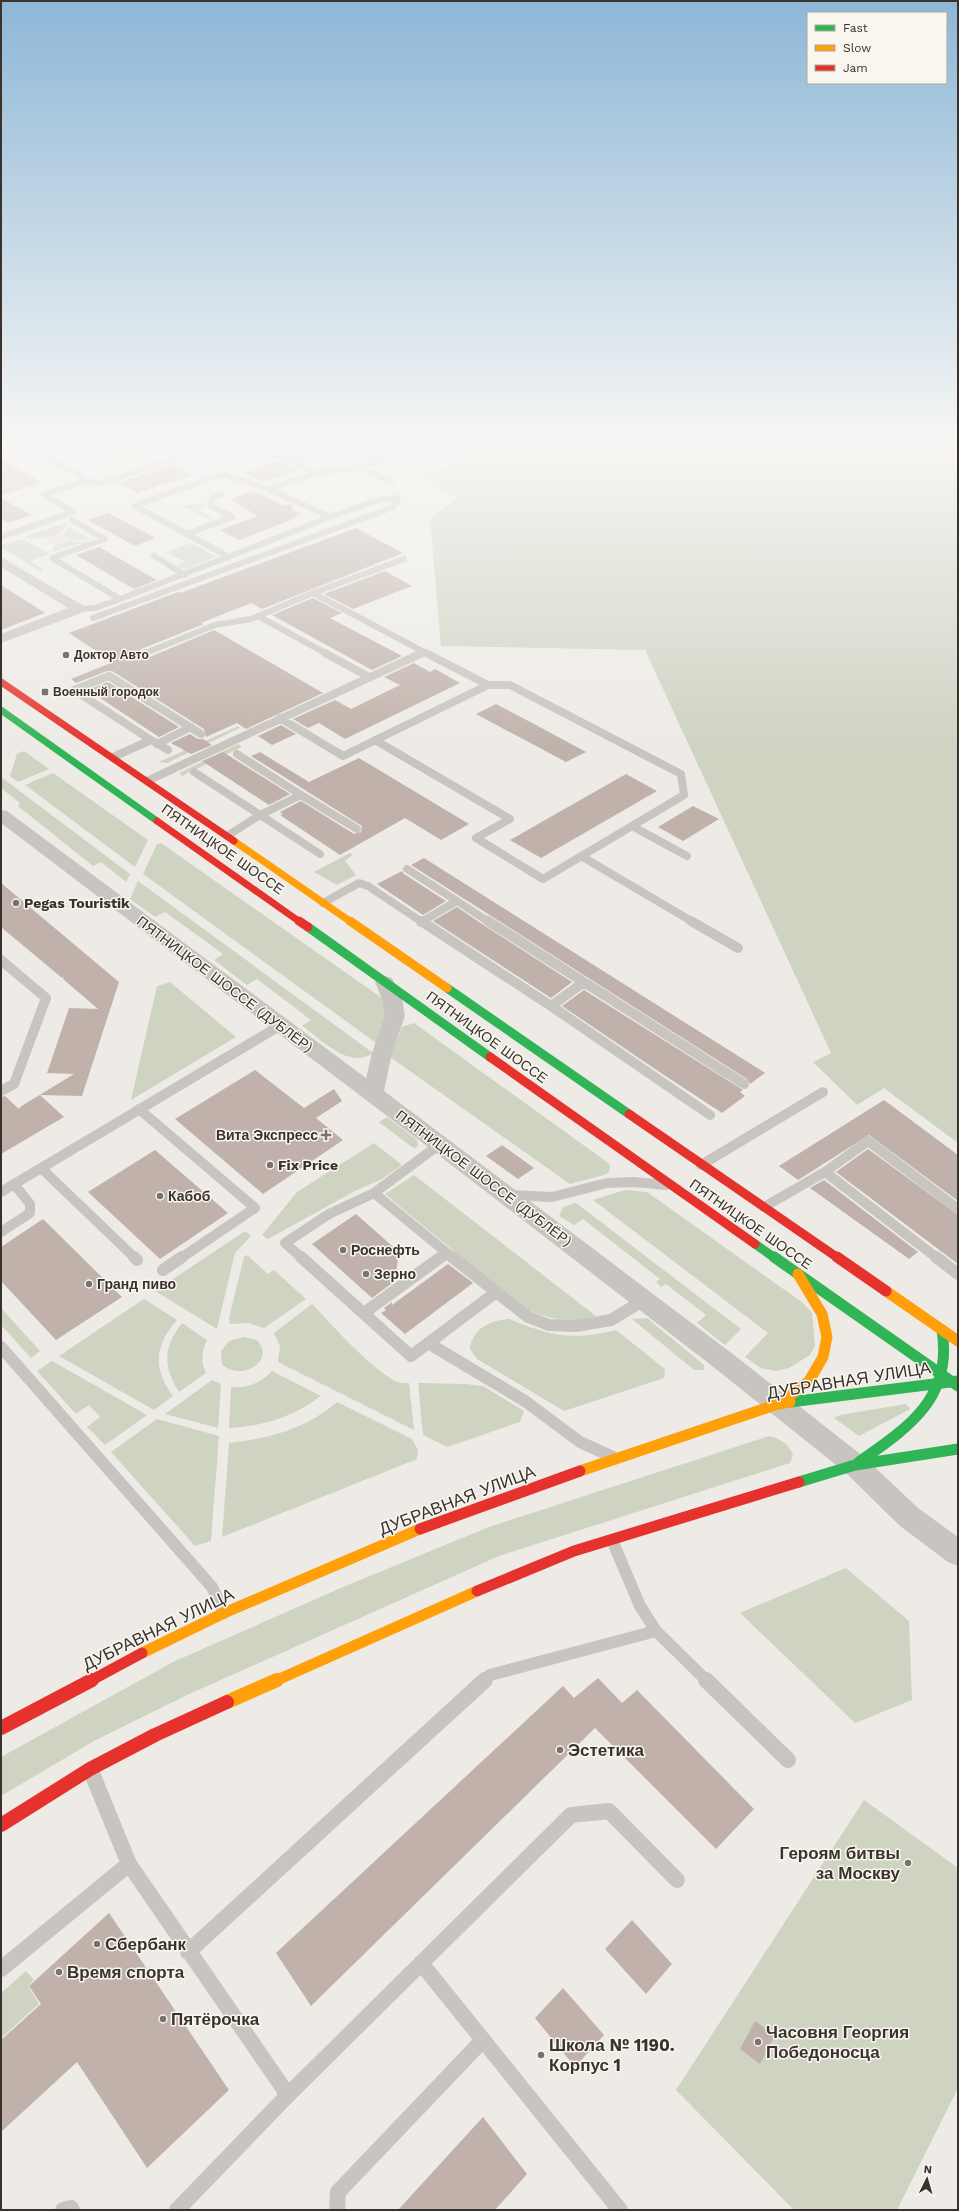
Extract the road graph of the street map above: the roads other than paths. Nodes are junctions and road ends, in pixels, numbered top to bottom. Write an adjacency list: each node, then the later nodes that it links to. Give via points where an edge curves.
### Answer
1 (93, 543): 11 (lane, via 52,558)
2 (204, 543): 6 (lane)
3 (264, 543): 6 (lane)
4 (296, 543): 14 (lane)
5 (154, 556): 9 (lane)
6 (229, 557): 9 (lane)
7 (404, 559): 10 (lane)
8 (1, 561): 12 (street)
9 (185, 575): 11 (lane)
10 (313, 593): 13 (lane); 16 (lane)
11 (120, 599): 12 (lane, via 96,608)
12 (79, 609): 15 (street)
13 (258, 616): 17 (lane, via 215,625); 18 (lane)
14 (93, 618)
15 (1, 639)
16 (424, 652): 18 (lane); 20 (lane)
17 (143, 654)
18 (369, 677): 22 (lane)
19 (1, 682): 29 (main road, ПЯТНИЦКОЕ ШОССЕ)
20 (488, 685): 25 (lane); 35 (lane, via 510,685 682,774 684,795)
21 (1, 710): 47 (main road, ПЯТНИЦКОЕ ШОССЕ)
22 (280, 718): 25 (lane, via 343,756); 31 (lane)
23 (191, 727): 24 (lane); 26 (lane); 26 (lane, via 109,676 74,690)
24 (201, 734)
25 (375, 740): 39 (lane, via 510,819 476,838 543,879)
26 (154, 742): 27 (lane); 29 (lane)
27 (168, 750)
28 (237, 754): 32 (lane)
29 (113, 757): 31 (main road, ПЯТНИЦКОЕ ШОССЕ)
30 (194, 772): 34 (lane)
31 (147, 781): 37 (main road, ПЯТНИЦКОЕ ШОССЕ)
32 (301, 794): 34 (lane); 36 (lane)
33 (1, 815): 50 (street, ПЯТНИЦКОЕ ШОССЕ (ДУБЛЁР))
34 (260, 815): 37 (lane); 38 (lane)
35 (632, 826): 39 (lane); 40 (lane)
36 (357, 829)
37 (227, 836): 43 (main road, ПЯТНИЦКОЕ ШОССЕ)
38 (320, 854)
39 (581, 856): 45 (lane)
40 (687, 856)
41 (407, 868): 42 (lane)
42 (457, 901): 44 (lane); 48 (lane)
43 (323, 903): 44 (lane, via 359,883 368,886); 58 (main road, ПЯТНИЦКОЕ ШОССЕ)
44 (421, 922): 49 (lane)
45 (738, 948)
46 (1, 960): 52 (lane, via 46,998 14,1084)
47 (385, 982): 54 (street, via 395,1016 382,1053); 62 (main road, ПЯТНИЦКОЕ ШОССЕ)
48 (584, 982): 49 (lane); 51 (lane)
49 (551, 1006): 56 (lane)
50 (281, 1025): 54 (street, ПЯТНИЦКОЕ ШОССЕ (ДУБЛЁР)); 55 (lane)
51 (744, 1084)
52 (1, 1091)
53 (823, 1092): 58 (lane)
54 (373, 1094): 57 (street, ПЯТНИЦКОЕ ШОССЕ (ДУБЛЁР))
55 (139, 1110): 59 (lane); 71 (lane, via 255,1208)
56 (710, 1115)
57 (440, 1144): 64 (lane); 65 (street, ПЯТНИЦКОЕ ШОССЕ (ДУБЛЁР))
58 (702, 1165): 66 (main road, ПЯТНИЦКОЕ ШОССЕ)
59 (41, 1168): 61 (lane); 70 (lane)
60 (825, 1172): 66 (lane); 67 (lane, via 868,1141); 73 (lane)
61 (14, 1184): 63 (lane); 68 (lane, via 30,1204 30,1213)
62 (671, 1185): 65 (lane, via 607,1183 552,1197); 72 (main road, ПЯТНИЦКОЕ ШОССЕ)
63 (1, 1192)
64 (374, 1193): 69 (lane); 76 (lane, via 329,1214 286,1243)
65 (506, 1195): 75 (street, ПЯТНИЦКОЕ ШОССЕ (ДУБЛЁР))
66 (764, 1207): 77 (main road, ПЯТНИЦКОЕ ШОССЕ)
67 (958, 1209)
68 (1, 1232)
69 (447, 1253): 74 (lane); 76 (lane)
70 (137, 1260)
71 (162, 1270)
72 (798, 1274): 81 (main road, ПЯТНИЦКОЕ ШОССЕ); 82 (main road, via 822,1314 827,1337 824,1357 809,1381)
73 (958, 1274)
74 (494, 1293): 75 (lane, via 528,1317 556,1325 576,1326 611,1320); 79 (lane)
75 (644, 1300): 82 (street, ПЯТНИЦКОЕ ШОССЕ (ДУБЛЁР))
76 (364, 1313): 79 (lane, via 411,1356)
77 (942, 1330): 78 (main road, ПЯТНИЦКОЕ ШОССЕ); 81 (main road, ДУБРАВНАЯ УЛИЦА, via 952,1348)
78 (958, 1341)
79 (428, 1343): 84 (lane, via 525,1401 580,1442)
80 (1, 1347): 88 (lane, via 212,1587)
81 (956, 1383): 82 (main road, ДУБРАВНАЯ УЛИЦА); 85 (main road, ДУБРАВНАЯ УЛИЦА, via 925,1416)
82 (778, 1404): 84 (main road, ДУБРАВНАЯ УЛИЦА); 85 (street, ПЯТНИЦКОЕ ШОССЕ (ДУБЛЁР))
83 (958, 1449): 85 (main road, ДУБРАВНАЯ УЛИЦА)
84 (615, 1458): 88 (main road, ДУБРАВНАЯ УЛИЦА, via 428,1525)
85 (855, 1465): 86 (main road, ДУБРАВНАЯ УЛИЦА); 87 (street, ПЯТНИЦКОЕ ШОССЕ (ДУБЛЁР), via 909,1517)
86 (612, 1540): 89 (lane, via 640,1606); 92 (main road, ДУБРАВНАЯ УЛИЦА, via 574,1551 397,1625 205,1711)
87 (958, 1553)
88 (224, 1613): 90 (main road, ДУБРАВНАЯ УЛИЦА, via 98,1675)
89 (656, 1631): 91 (lane); 96 (lane, via 490,1675)
90 (1, 1728)
91 (788, 1760)
92 (90, 1769): 93 (main road, ДУБРАВНАЯ УЛИЦА); 94 (lane)
93 (1, 1825)
94 (129, 1864): 96 (lane); 98 (lane)
95 (677, 1880): 97 (lane, via 609,1811 571,1815)
96 (188, 1952): 100 (lane)
97 (421, 1963): 99 (lane); 100 (lane)
98 (1, 1969)
99 (483, 2040): 104 (lane, via 338,2192); 105 (lane)
100 (288, 2095): 103 (lane)
101 (63, 2210): 102 (lane)
102 (72, 2210)
103 (177, 2210)
104 (337, 2210)
105 (620, 2210)

